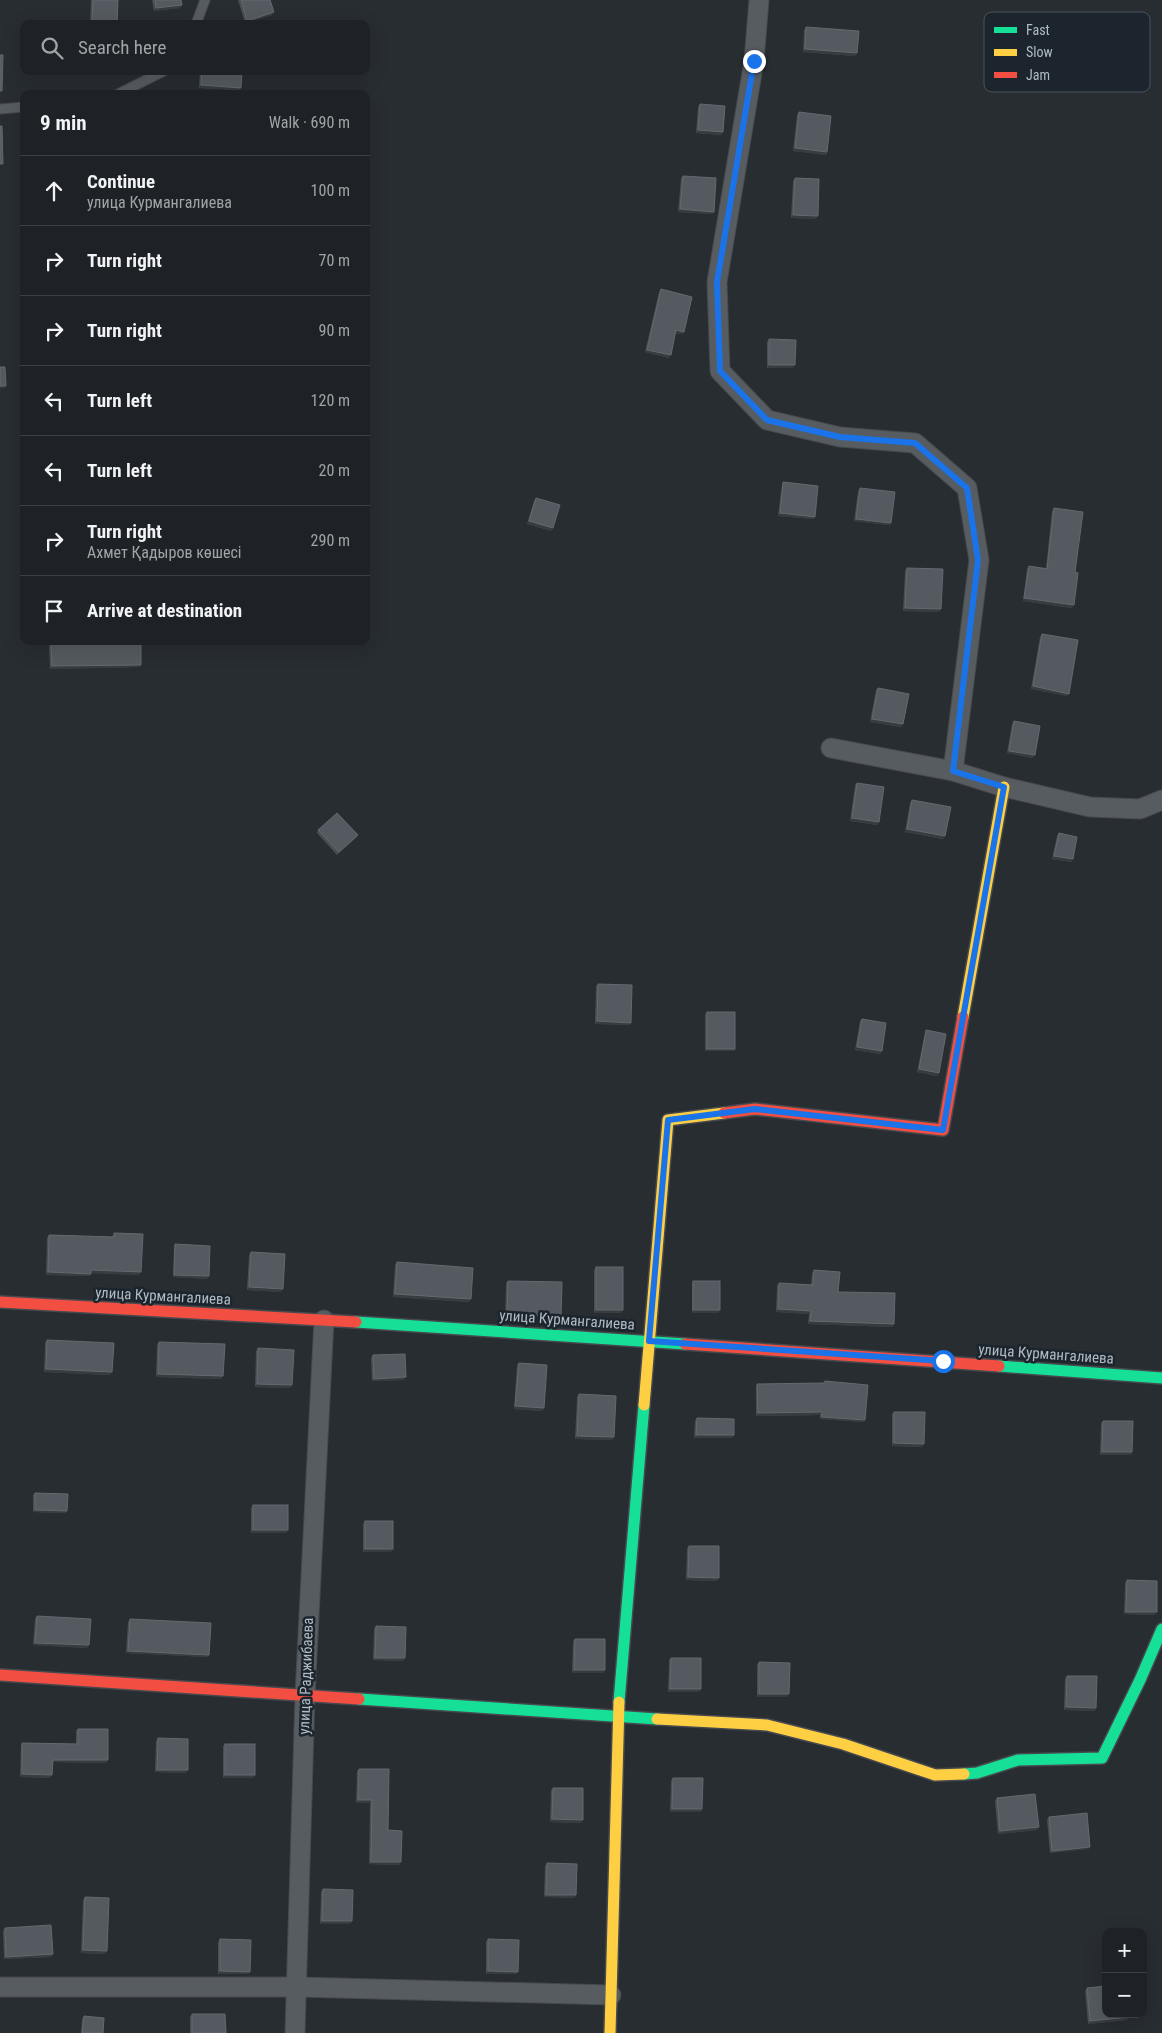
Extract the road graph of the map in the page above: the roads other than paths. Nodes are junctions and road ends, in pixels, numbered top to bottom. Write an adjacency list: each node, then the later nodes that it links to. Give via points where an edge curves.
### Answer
1 (205, 0): 3 (lane)
2 (759, 0): 9 (street, via 754,61 717,282 720,371 767,420 840,437 915,443 967,488 978,560)
3 (198, 20)
4 (156, 75): 5 (lane)
5 (126, 90)
6 (20, 107): 7 (lane)
7 (0, 108)
8 (831, 748): 9 (street)
9 (953, 771): 10 (street)
10 (1004, 787): 11 (street, via 1090,808 1140,810); 14 (street, via 943,1130 755,1109 668,1120)
11 (1162, 800)
12 (0, 1302): 13 (street, улица Курмангалиева)
13 (324, 1320): 14 (street, улица Курмангалиева); 18 (street, улица Раджибаева)
14 (649, 1341): 15 (street, улица Курмангалиева); 19 (street)
15 (1162, 1378)
16 (1162, 1629): 19 (street, via 1102,1758 1018,1760 977,1773 934,1775 843,1744 767,1725)
17 (0, 1675): 18 (street)
18 (305, 1695): 19 (street); 21 (street, улица Раджибаева)
19 (618, 1717): 22 (street)
20 (0, 1986): 21 (street)
21 (298, 1987): 22 (street); 23 (street, улица Раджибаева)
22 (611, 1995): 24 (street)
23 (295, 2033)
24 (610, 2033)

